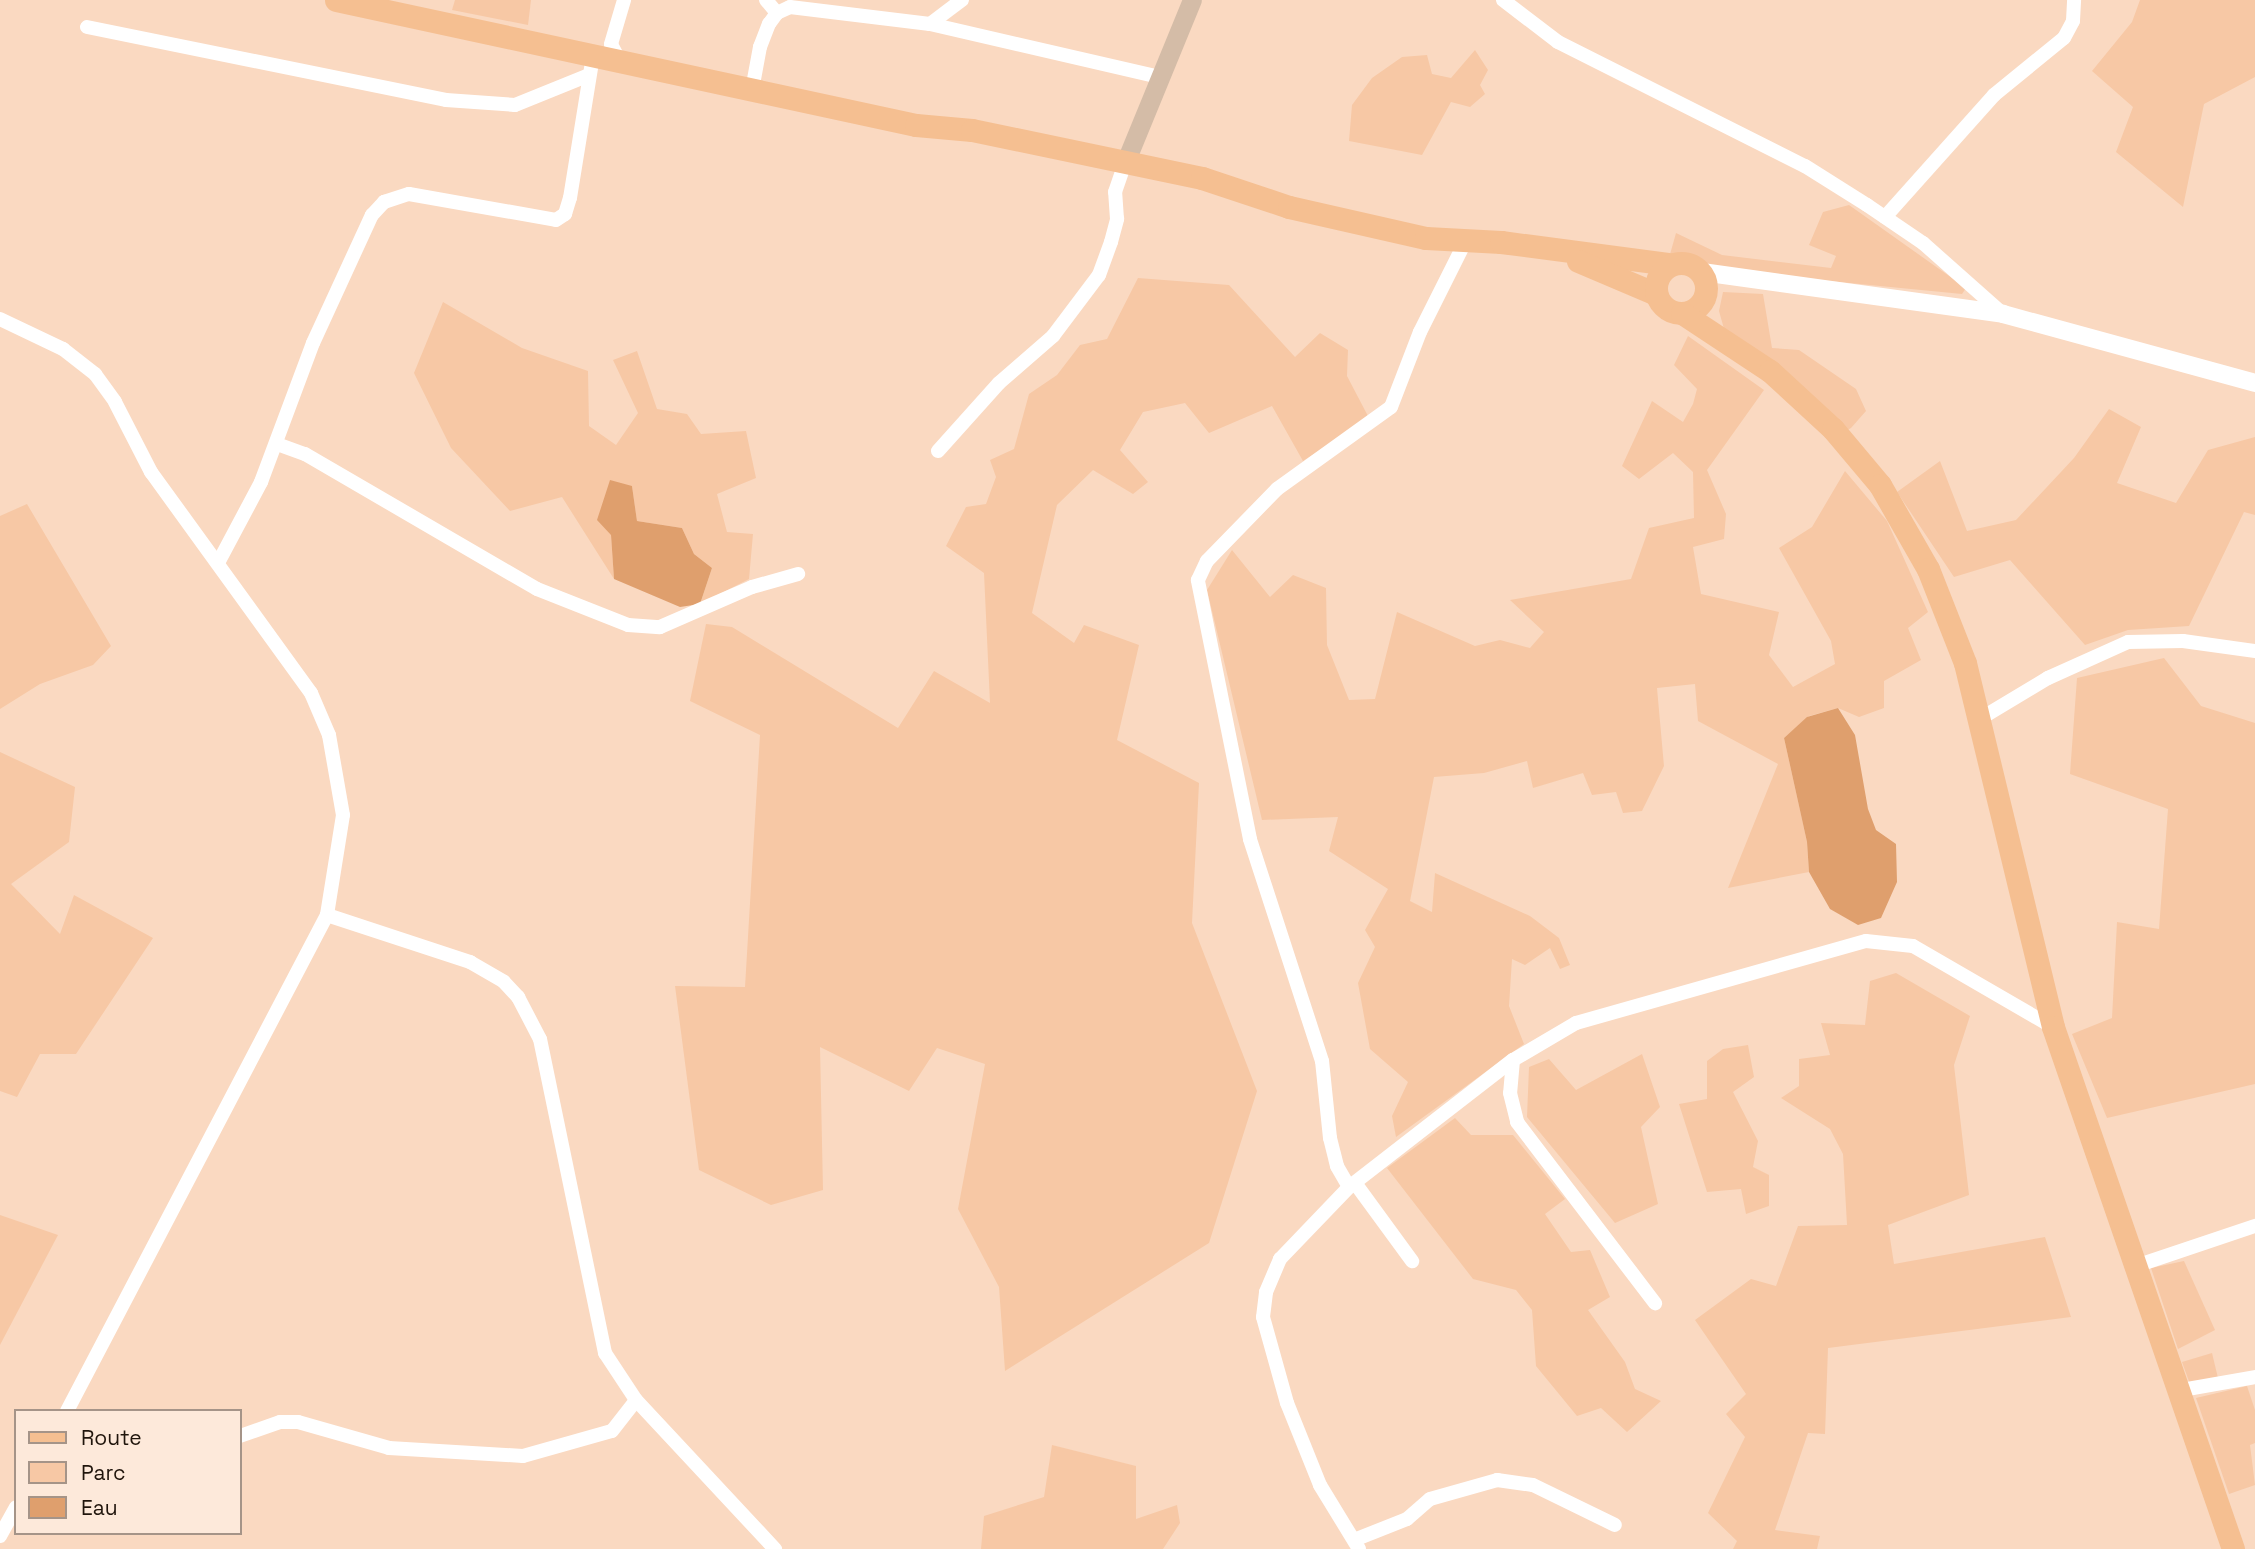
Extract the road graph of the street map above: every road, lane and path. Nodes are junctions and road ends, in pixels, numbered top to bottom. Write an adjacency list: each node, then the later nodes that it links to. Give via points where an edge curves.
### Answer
1 (337, 0): 13 (main road)
2 (624, 0): 12 (street, via 611,44)
3 (766, 0): 9 (street)
4 (962, 0): 10 (street)
5 (1192, 0): 14 (main road)
6 (1503, 0): 17 (street, via 1558,42 1805,166)
7 (2074, 0): 17 (street, via 2073,20 2064,38 1994,95)
8 (809, 3): 9 (street); 10 (street)
9 (778, 13): 15 (street, via 760,47)
10 (930, 24): 14 (street)
11 (87, 27): 13 (street, via 446,100 515,105)
12 (621, 63): 13 (main road); 15 (main road)
13 (591, 66): 27 (street, via 565,214 556,220 410,194 384,202 372,215 313,343)
14 (1159, 77): 16 (main road)
15 (752, 90): 16 (main road)
16 (1125, 163): 18 (main road, via 1236,187 1289,207 1426,238); 28 (street, via 1115,192 1111,242 1094,284 1053,336 999,383)
17 (1885, 217): 24 (street, via 1965,277)
18 (1466, 240): 19 (main road); 36 (street, via 1420,332 1391,407 1277,489 1207,561 1198,580 1250,839 1322,1061 1337,1166)
19 (1552, 251): 20 (main road); 22 (main road)
20 (1668, 264): 21 (main road, via 1692,265); 22 (main road, via 1655,283)
21 (1702, 272): 23 (main road, via 1706,294 1693,310); 24 (street)
22 (1656, 294): 23 (main road, via 1661,304)
23 (1682, 313): 32 (main road, via 1802,398 1857,454 1880,485 1941,600 1965,663)
24 (2003, 314): 26 (street)
25 (0, 319): 29 (street, via 62,349 95,374 151,472)
26 (2255, 383)
27 (276, 444): 29 (street, via 240,528); 30 (street, via 305,454 537,589 628,625 672,624 752,587)
28 (938, 451)
29 (218, 563): 33 (street, via 311,693 329,735 343,815)
30 (798, 574)
31 (2255, 651): 32 (street, via 2183,641 2129,642 2048,678)
32 (1978, 720): 34 (main road)
33 (327, 915): 43 (street, via 470,962 504,982 518,997 540,1039 595,1322 616,1374); 44 (street)
34 (2053, 1027): 35 (street, via 1913,946 1866,941 1576,1023); 39 (main road)
35 (1513, 1060): 36 (street); 40 (street, via 1510,1093 1517,1122)
36 (1352, 1184): 38 (street); 49 (street, via 1280,1259 1266,1292 1263,1317 1291,1415 1320,1485)
37 (2255, 1226): 39 (street)
38 (1412, 1261)
39 (2133, 1267): 42 (main road)
40 (1655, 1303)
41 (2255, 1377): 42 (street)
42 (2176, 1391): 51 (main road)
43 (636, 1400): 45 (street, via 612,1431 523,1456 388,1448 298,1422 280,1422); 50 (street)
44 (67, 1409)
45 (242, 1435)
46 (14, 1511): 48 (street)
47 (1615, 1525): 49 (street, via 1534,1485 1497,1480 1430,1499 1407,1519)
48 (0, 1536)
49 (1356, 1545)
50 (775, 1549)
51 (2233, 1549)

